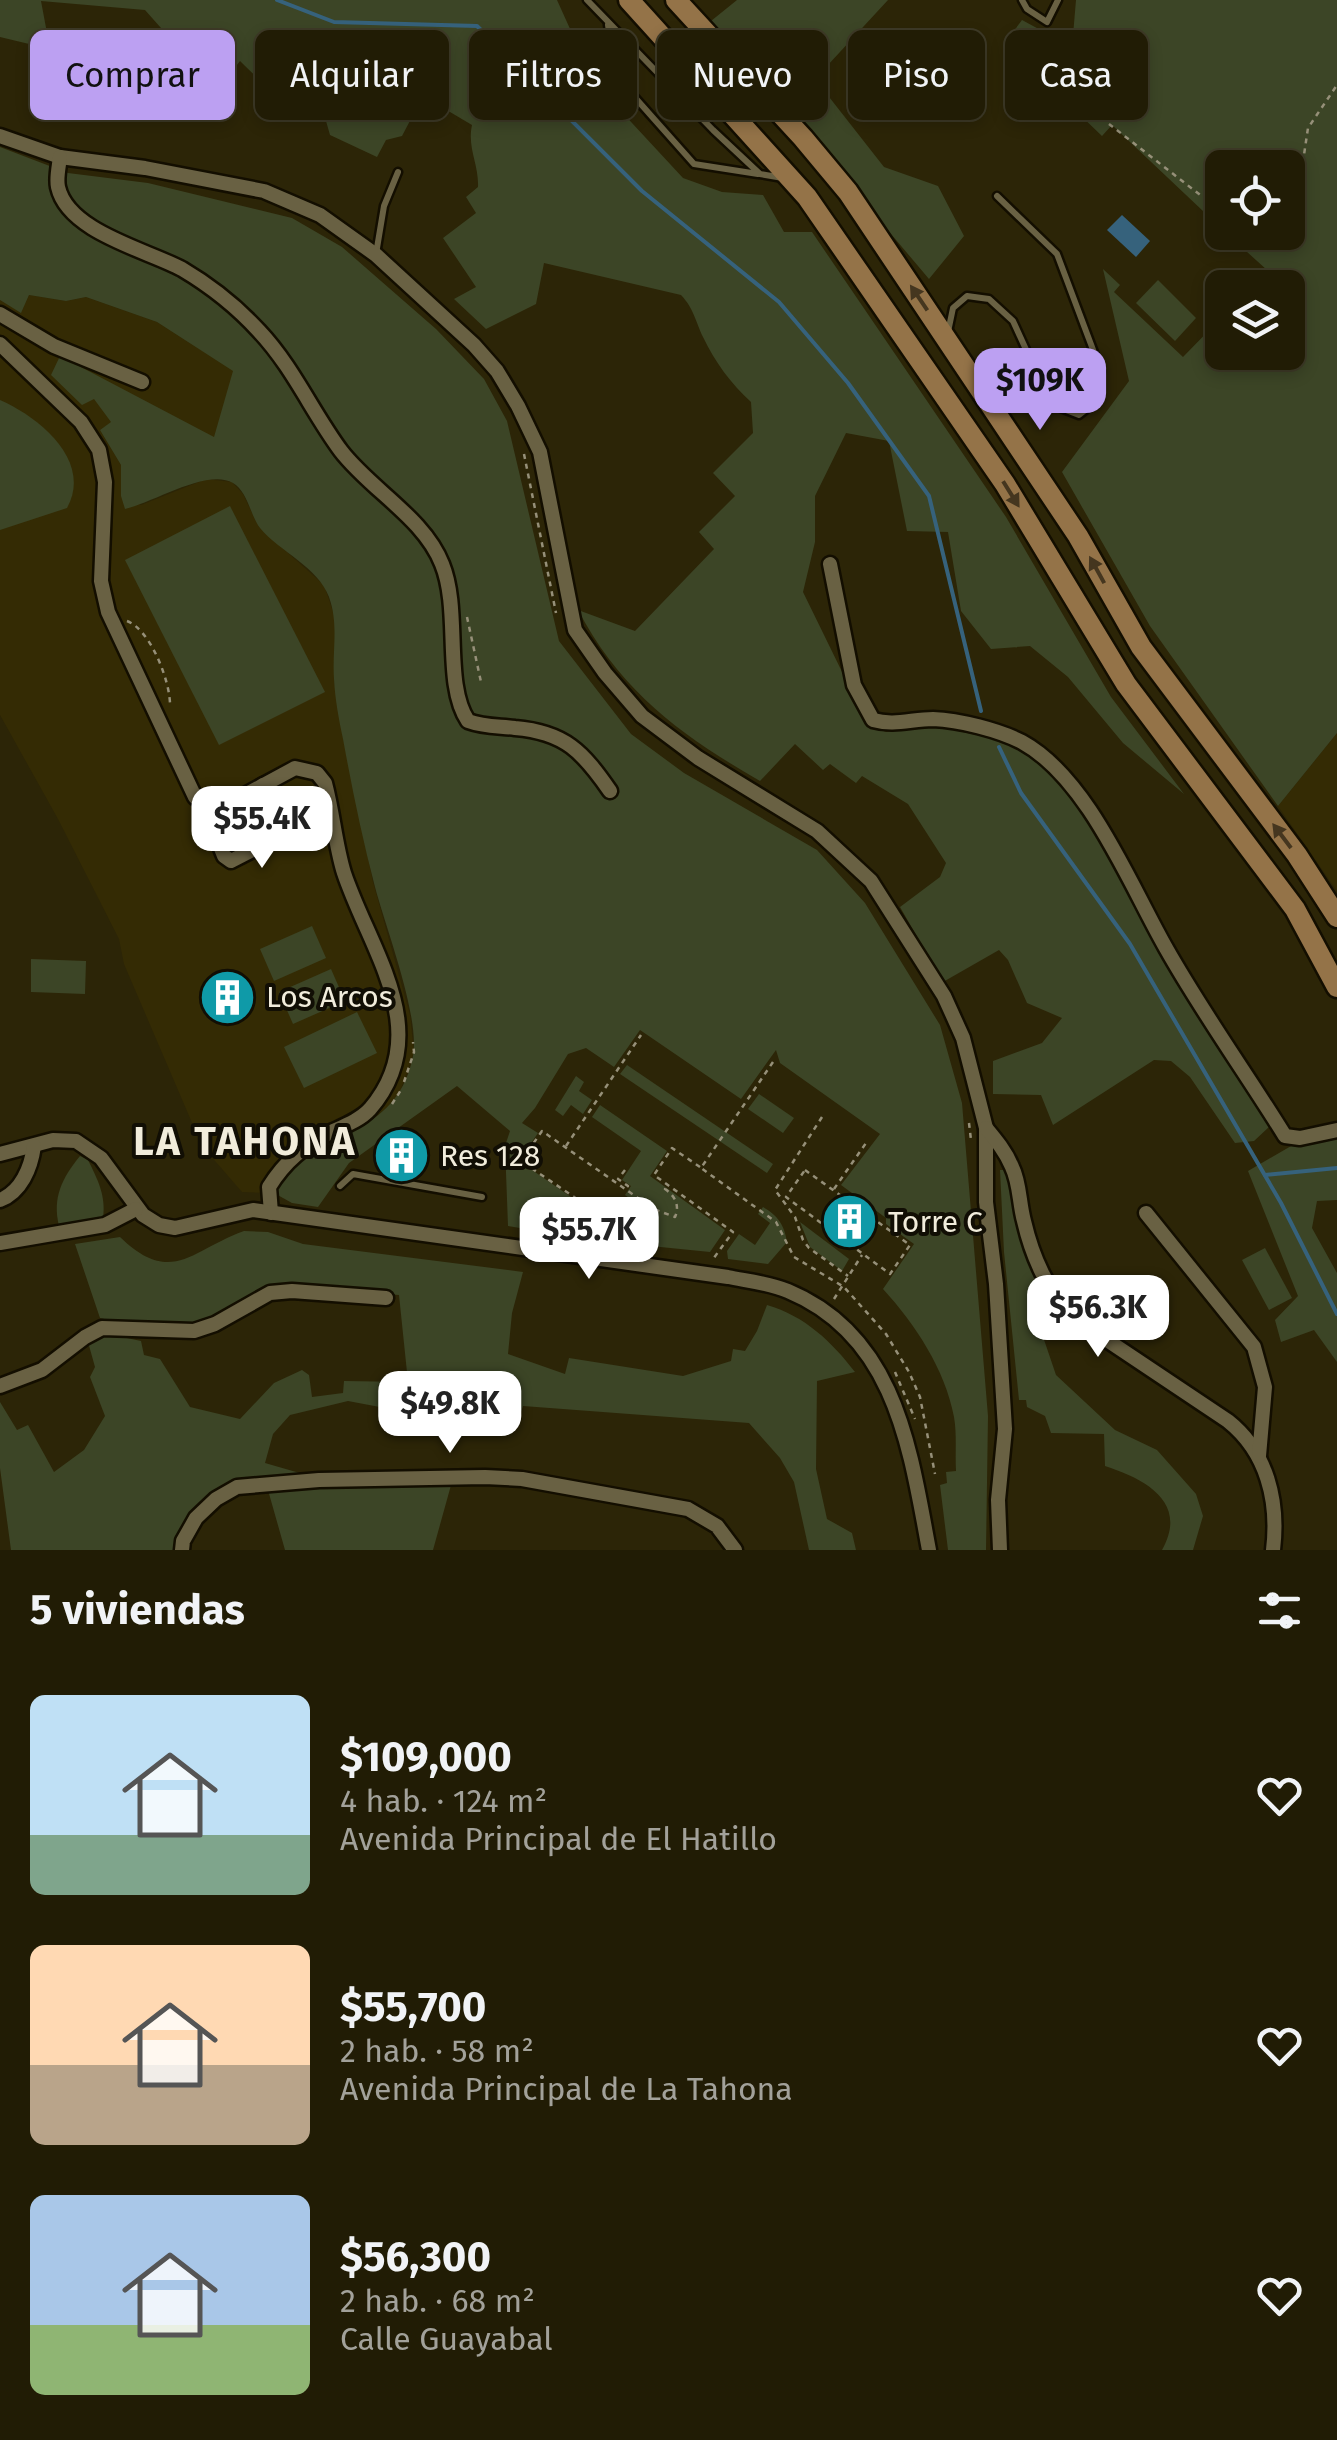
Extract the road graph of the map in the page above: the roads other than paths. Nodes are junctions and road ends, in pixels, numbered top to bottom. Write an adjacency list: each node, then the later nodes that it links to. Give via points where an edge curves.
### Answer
1 (587, 0): 6 (lane)
2 (629, 0): 13 (main road)
3 (676, 0): 17 (main road, one-way to 3, via 848,192)
4 (1022, 0): 5 (lane, via 1047,22)
5 (1058, 0)
6 (608, 24): 7 (lane); 12 (lane)
7 (609, 30)
8 (637, 99): 12 (lane, via 694,164)
9 (0, 136): 10 (street)
10 (60, 157): 15 (street, via 264,192 320,214); 22 (street, via 58,188 68,206 112,240 184,270 235,308 304,388 342,450 436,550 451,597 458,696 468,721 544,732 568,743)
11 (398, 172): 15 (lane)
12 (760, 174): 13 (lane)
13 (792, 179): 25 (main road, one-way to 25, via 1005,484 1126,684 1295,909)
14 (997, 196): 17 (lane, via 1057,254 1100,370 1098,401 1079,415 1048,398 1013,320 990,299 966,296 953,308)
15 (376, 255): 27 (street, via 474,345 518,406 540,452 575,630 642,716 818,831 871,881 944,996 963,1038)
16 (0, 314): 19 (street, via 54,346)
17 (946, 338): 24 (main road, one-way to 17, via 1140,647 1078,536)
18 (0, 344): 23 (street, via 81,422 99,450 100,581 108,612 190,790)
19 (142, 382)
20 (830, 564): 26 (street, via 854,686 873,720 935,719 986,730 1022,742 1056,770 1109,838 1166,948 1286,1136)
21 (263, 785): 23 (street, via 219,809); 23 (street, via 282,835 231,861); 34 (street, via 295,768 317,773 325,783 345,875 386,974 400,1044 390,1080 366,1114 305,1146 276,1175 269,1187)
22 (610, 790)
23 (204, 806)
24 (1337, 917)
25 (1337, 987)
26 (1337, 1127)
27 (986, 1128): 39 (street, via 1014,1170 1036,1259 1061,1305 1228,1420); 43 (street, via 1006,1429)
28 (34, 1146): 29 (street); 32 (street, via 24,1178); 33 (street, via 61,1138 91,1148)
29 (0, 1154)
30 (340, 1186): 31 (lane, via 353,1174)
31 (482, 1196)
32 (0, 1200)
33 (136, 1208): 34 (street, via 159,1226 174,1228 238,1211); 36 (street, via 105,1224)
34 (271, 1213): 42 (street, via 728,1278 805,1299 845,1329 878,1367 899,1410)
35 (1146, 1213): 39 (street, via 1254,1347 1265,1387)
36 (0, 1242)
37 (386, 1298): 38 (street, via 270,1293 194,1331 102,1328 42,1370)
38 (0, 1386)
39 (1259, 1457): 44 (street, via 1268,1477)
40 (182, 1550): 41 (street, via 196,1518 237,1487 485,1477 688,1509 717,1526)
41 (735, 1550)
42 (930, 1550)
43 (1000, 1550)
44 (1273, 1550)

